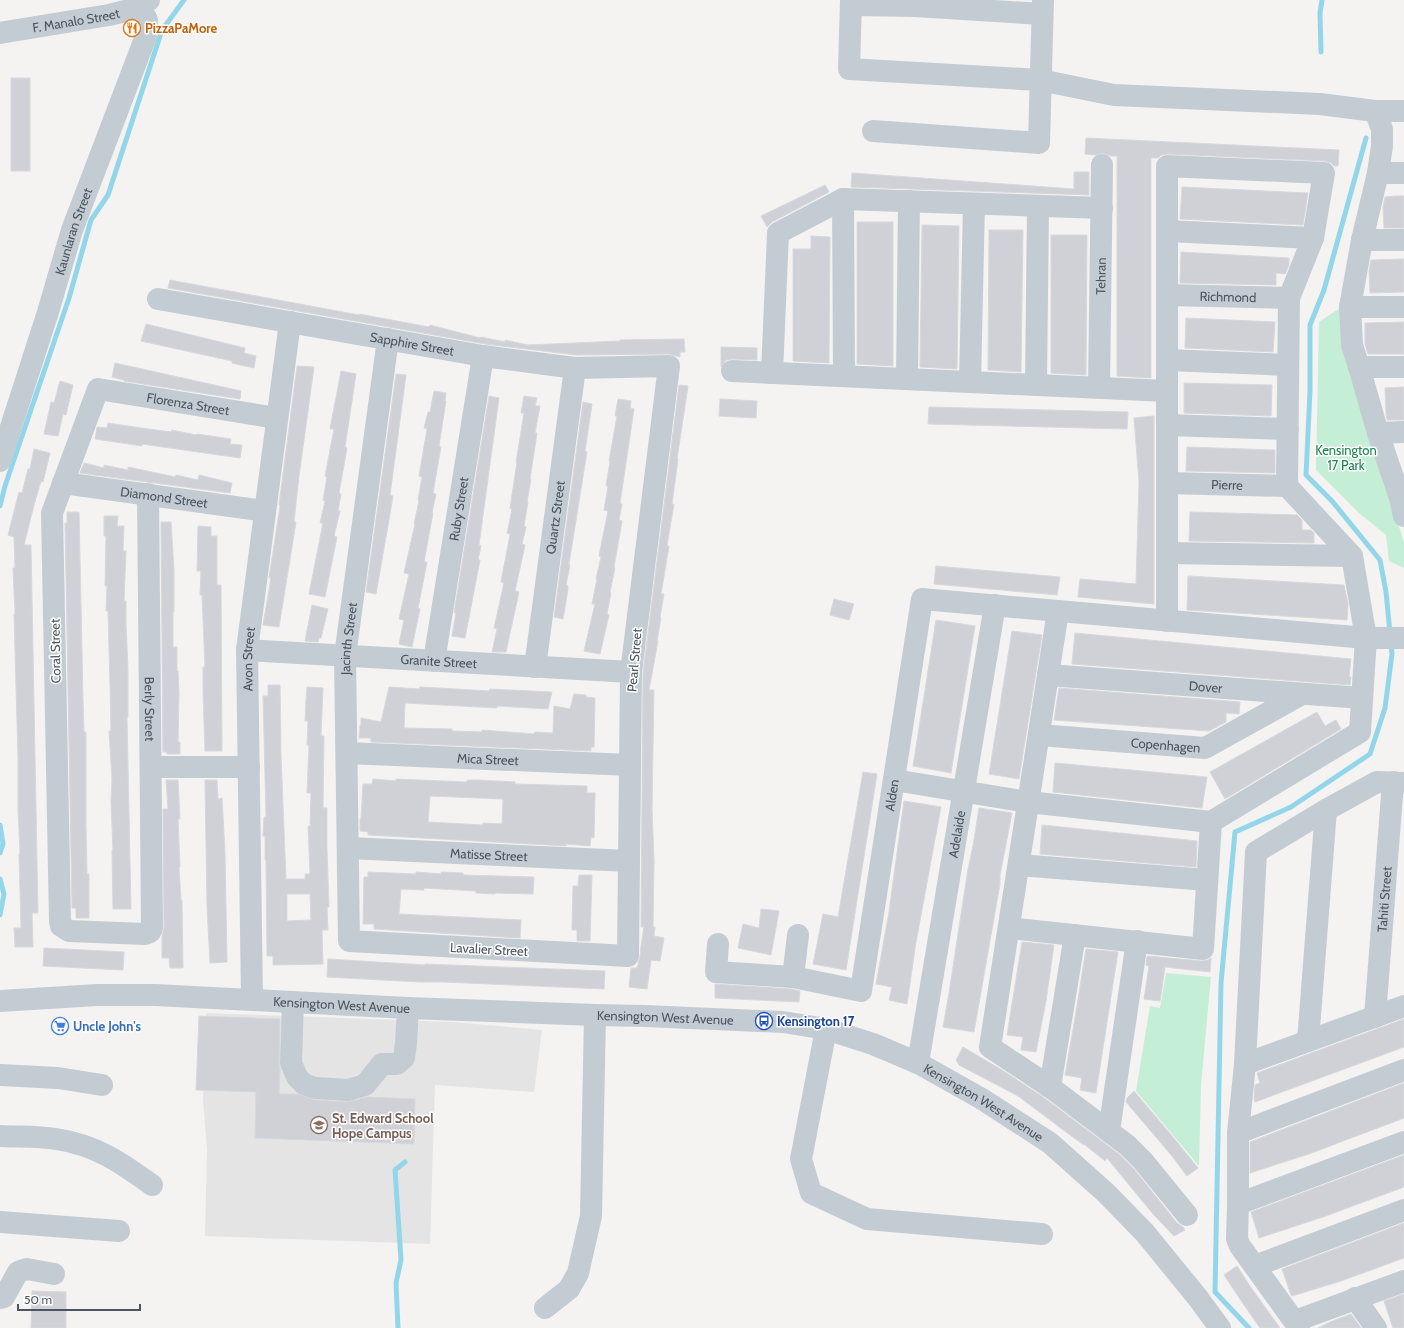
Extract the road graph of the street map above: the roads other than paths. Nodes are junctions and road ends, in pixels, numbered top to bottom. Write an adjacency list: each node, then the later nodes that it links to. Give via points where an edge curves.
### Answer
1 (144, 2): 5 (street, F. Manalo Street, via 130,10); 52 (street, Kaunlaran Street, via 146,36 72,230)
2 (851, 2): 3 (street); 8 (street, via 849,69)
3 (915, 3): 4 (street)
4 (976, 5): 6 (street)
5 (114, 7): 7 (street, F. Manalo Street)
6 (1043, 7): 8 (street)
7 (0, 33)
8 (1040, 80): 10 (street, via 1114,95 1320,104); 11 (street, via 1039,143)
9 (1404, 111): 10 (street)
10 (1375, 112): 13 (street, via 1382,129)
11 (873, 130)
12 (1102, 165): 19 (street, Tehran)
13 (1378, 173): 14 (street); 22 (street)
14 (1404, 173)
15 (843, 199): 16 (street); 39 (street, via 778,233); 40 (street)
16 (908, 201): 17 (street); 41 (street)
17 (974, 204): 18 (street); 42 (street)
18 (1038, 206): 19 (street); 43 (street)
19 (1102, 208): 44 (street, Tehran)
20 (1167, 231): 21 (street); 21 (street, via 1167,166 1324,173); 24 (street)
21 (1313, 238): 26 (street)
22 (1362, 240): 23 (street); 27 (street)
23 (1404, 240)
24 (1167, 295): 26 (street, Richmond); 32 (street)
25 (158, 298): 29 (street, Sapphire Street)
26 (1289, 298): 33 (street)
27 (1350, 307): 28 (street); 35 (street, via 1352,345)
28 (1404, 307)
29 (290, 322): 30 (street, Sapphire Street); 47 (street, Avon Street)
30 (388, 339): 31 (street, Sapphire Street); 67 (street, Jacinth Street)
31 (483, 356): 37 (street, Sapphire Street); 68 (street, Ruby Street)
32 (1167, 360): 33 (street); 46 (street)
33 (1288, 365): 49 (street)
34 (669, 366): 37 (street, Sapphire Street); 70 (street, Pearl Street)
35 (1360, 367): 36 (street); 51 (street)
36 (1404, 367)
37 (575, 368): 69 (street, Quartz Street)
38 (732, 370): 39 (street)
39 (772, 372): 40 (street)
40 (844, 376): 41 (street)
41 (907, 379): 42 (street)
42 (970, 382): 43 (street)
43 (1036, 385): 44 (street)
44 (1099, 387): 46 (street)
45 (98, 389): 47 (street, Florenza Street); 53 (street, Coral Street)
46 (1167, 391): 48 (street)
47 (277, 418): 58 (street, Avon Street)
48 (1167, 425): 49 (street); 54 (street)
49 (1288, 429): 55 (street)
50 (1404, 432): 51 (street)
51 (1378, 433): 57 (street)
52 (0, 461)
53 (63, 483): 56 (street, Diamond Street); 89 (street, Coral Street, via 52,513 61,926 69,931 145,934 150,932)
54 (1167, 483): 55 (street, Pierre); 59 (street)
55 (1287, 486): 60 (street)
56 (148, 494): 58 (street, Diamond Street); 77 (street, Berly Street)
57 (1403, 504)
58 (265, 511): 66 (street, Avon Street)
59 (1167, 554): 60 (street); 63 (street)
60 (1352, 556): 64 (street)
61 (995, 606): 62 (street); 79 (street, Alden, via 922,599); 81 (street, Adelaide)
62 (1058, 611): 63 (street); 71 (street)
63 (1167, 621): 64 (street)
64 (1371, 638): 65 (street); 73 (street)
65 (1404, 638)
66 (247, 650): 67 (street, Granite Street); 78 (street, Avon Street)
67 (345, 656): 68 (street, Granite Street); 75 (street, Jacinth Street)
68 (434, 661): 69 (street, Granite Street)
69 (535, 667): 70 (street, Granite Street)
70 (630, 672): 76 (street, Pearl Street)
71 (1048, 675): 72 (street, Dover); 74 (street)
72 (1302, 694): 73 (street, Dover); 74 (street, Copenhagen, via 1205,748)
73 (1362, 698): 84 (street, via 1360,732)
74 (1039, 735): 82 (street)
75 (347, 753): 76 (street, Mica Street); 85 (street, Jacinth Street)
76 (630, 765): 86 (street, Pearl Street)
77 (151, 767): 78 (street); 89 (street, Berly Street)
78 (249, 767): 98 (street, Avon Street)
79 (894, 780): 81 (street); 97 (street, Alden, via 861,991)
80 (1399, 783): 83 (street, via 1377,782); 104 (street, Tahiti Street)
81 (964, 792): 82 (street); 107 (street, Adelaide)
82 (1028, 802): 84 (street); 87 (street)
83 (1326, 810): 106 (street); 108 (street, via 1256,852)
84 (1212, 822): 88 (street)
85 (348, 848): 86 (street, Matisse Street); 94 (street, Jacinth Street)
86 (629, 861): 96 (street, Pearl Street)
87 (1019, 865): 88 (street); 90 (street)
88 (1208, 880): 93 (street, via 1203,948)
89 (153, 923)
90 (1009, 928): 92 (street); 112 (street, via 990,1047)
91 (798, 934): 97 (street)
92 (1075, 935): 93 (street); 112 (street)
93 (1137, 941): 113 (street)
94 (349, 942): 96 (street, Lavalier Street)
95 (718, 944): 97 (street, via 716,972)
96 (628, 956)
97 (793, 977)
98 (252, 1000): 99 (street, Kensington West Avenue, via 97,995); 100 (street, Kensington West Avenue)
99 (0, 1001)
100 (293, 1002): 102 (street, Kensington West Avenue); 102 (street, via 291,1063 297,1078 315,1088 348,1090 366,1085 382,1064 397,1064 404,1058)
101 (1404, 1006): 104 (street)
102 (408, 1008): 103 (street, Kensington West Avenue)
103 (595, 1016): 105 (street, Kensington West Avenue, via 783,1022); 129 (street, via 591,1216 578,1273 569,1289)
104 (1375, 1017): 106 (street)
105 (826, 1028): 107 (street, Kensington West Avenue); 123 (street, via 801,1159 812,1193 867,1219)
106 (1308, 1041): 108 (street)
107 (918, 1063): 131 (street, Kensington West Avenue, via 982,1099 1050,1143 1106,1193 1145,1233)
108 (1245, 1064): 114 (street)
109 (1404, 1070): 114 (street)
110 (0, 1075): 111 (street, via 58,1078)
111 (102, 1085)
112 (1050, 1087): 113 (street)
113 (1109, 1131): 120 (street, via 1143,1161)
114 (1238, 1133): 118 (street)
115 (0, 1136): 117 (street, via 55,1139 93,1148 120,1162)
116 (1404, 1142): 118 (street)
117 (152, 1184)
118 (1238, 1204): 124 (street, via 1237,1239)
119 (1404, 1210): 124 (street)
120 (1187, 1215)
121 (0, 1222): 122 (street)
122 (119, 1231)
123 (1042, 1234)
124 (1255, 1266): 130 (street)
125 (54, 1274): 127 (street, via 27,1269 18,1272 4,1297)
126 (1404, 1281): 128 (street)
127 (0, 1298)
128 (1355, 1298): 130 (street); 132 (street)
129 (545, 1308)
130 (1297, 1325)
131 (1220, 1328)
132 (1376, 1328)

